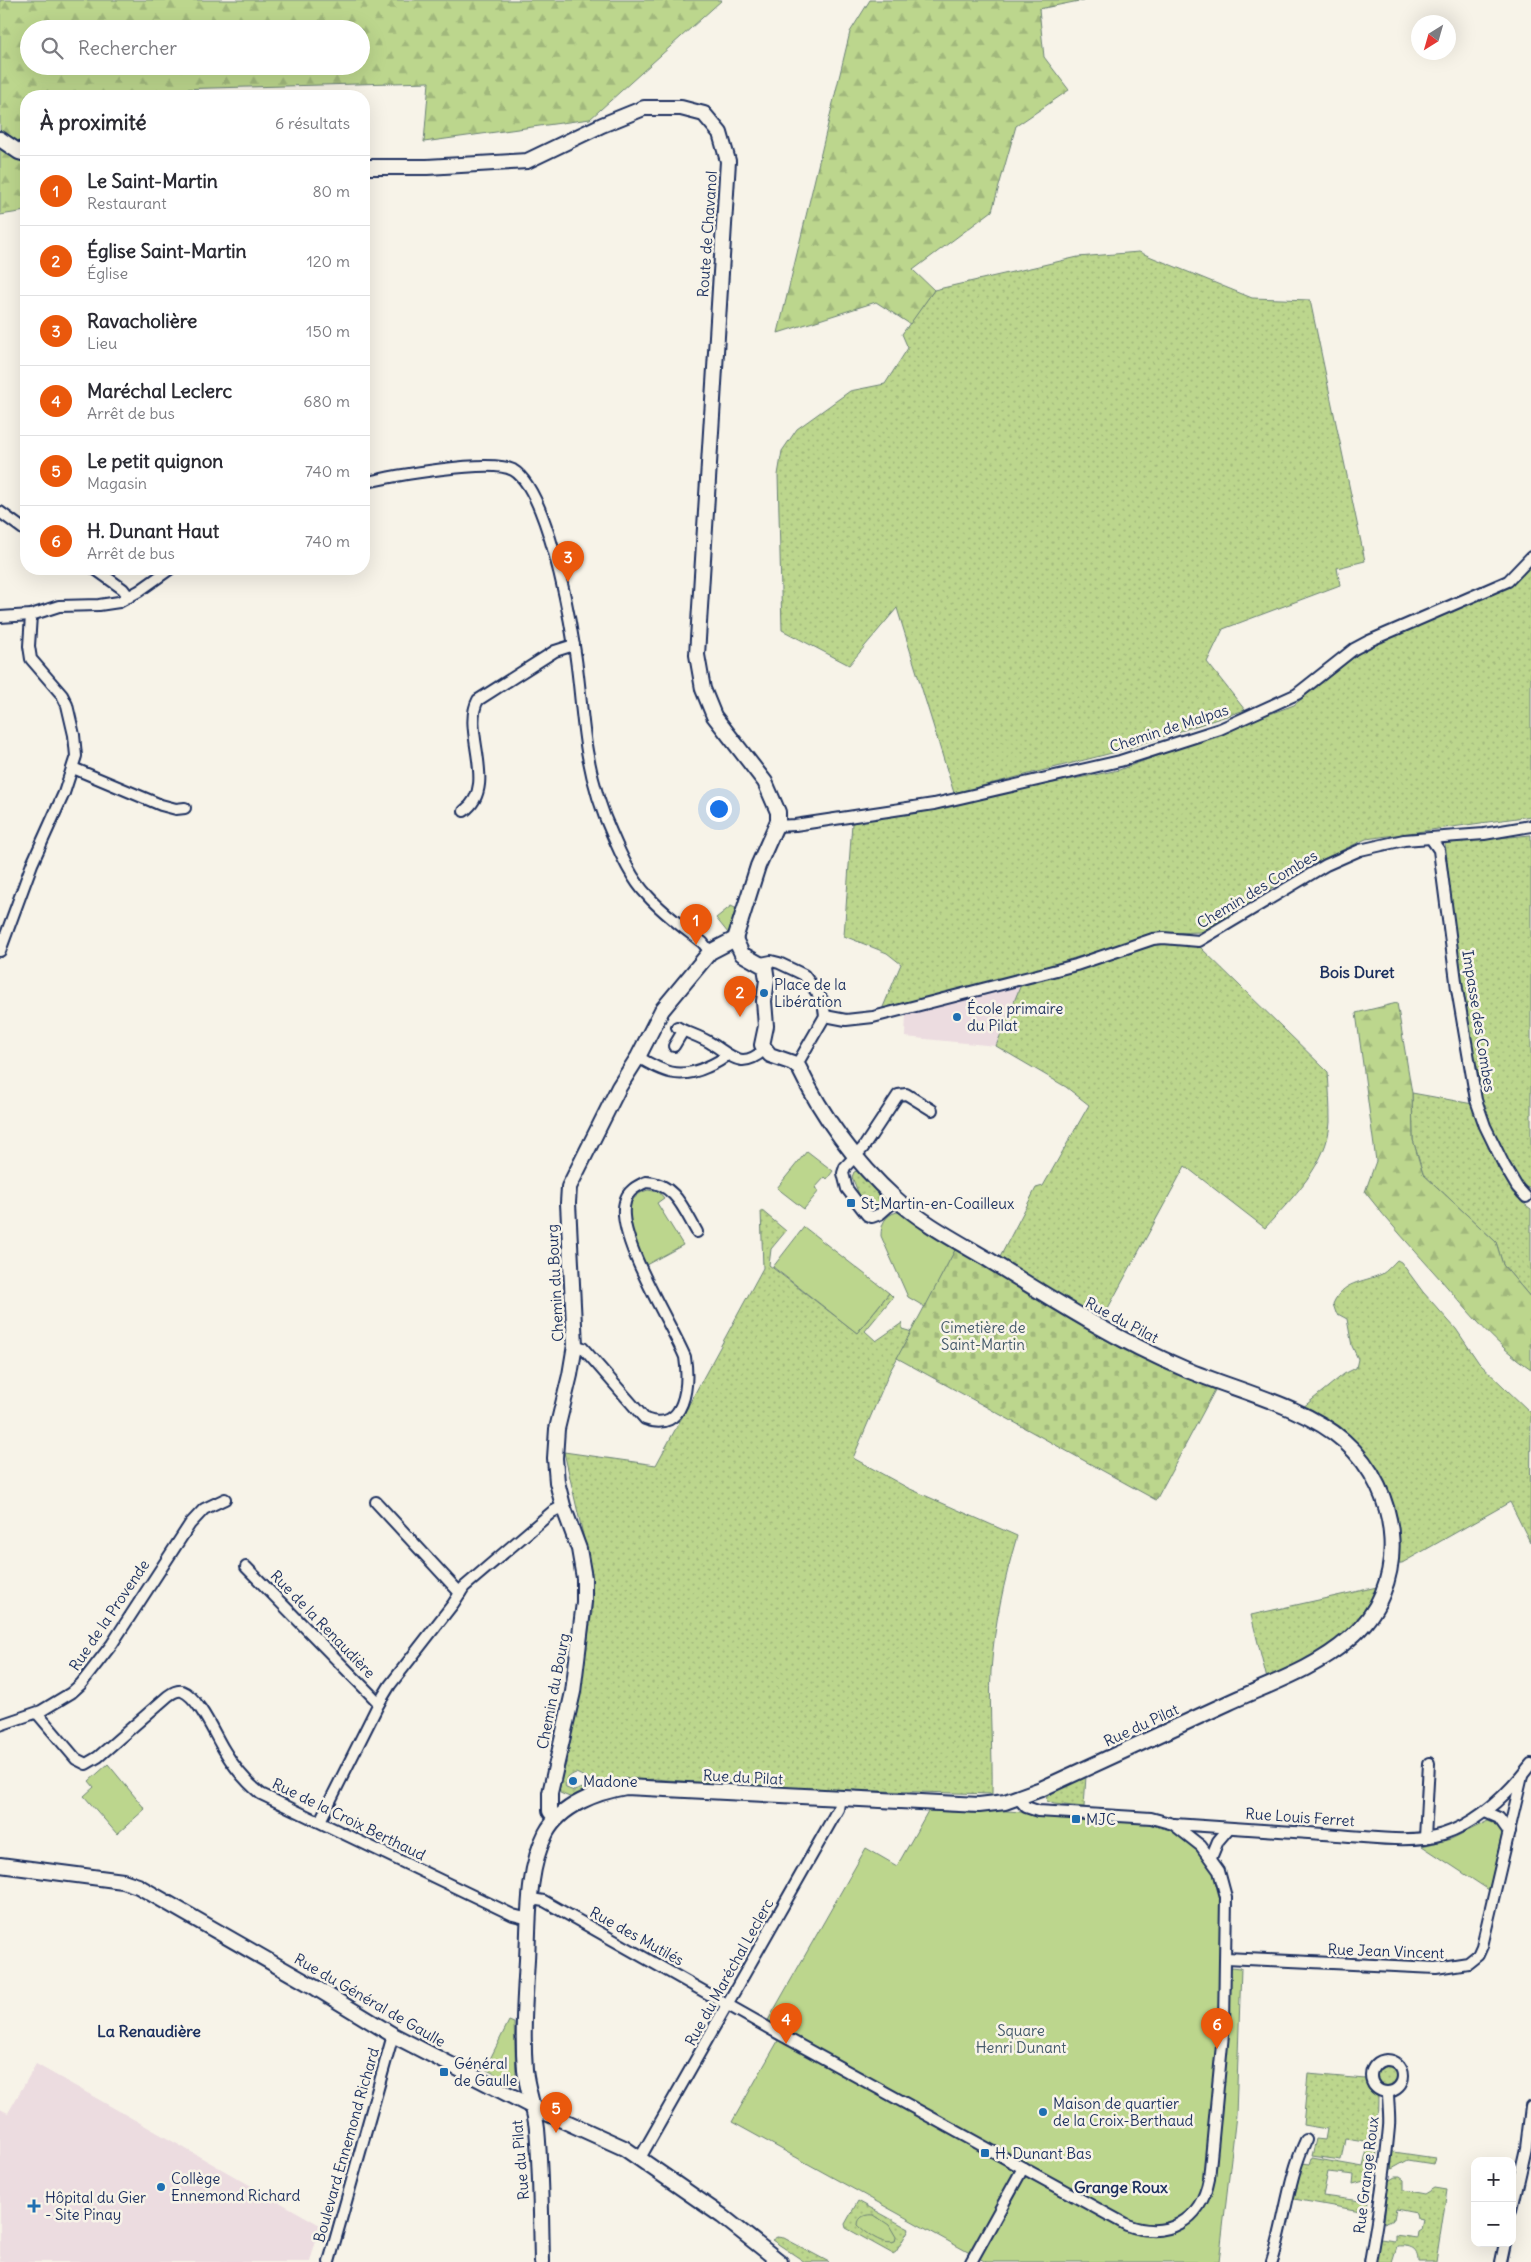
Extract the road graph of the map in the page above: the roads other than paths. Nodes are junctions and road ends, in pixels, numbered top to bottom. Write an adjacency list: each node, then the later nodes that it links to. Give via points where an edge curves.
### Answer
1 (0, 139): 2 (street)
2 (20, 152)
3 (370, 167): 17 (street, Route de Chavanol, via 527,161 644,108 681,108 704,114 720,133 728,161 698,626 699,673 707,701 724,731 771,792 778,812)
4 (370, 482): 13 (street, via 468,466 507,468 519,474 544,517)
5 (0, 512): 6 (street)
6 (20, 527)
7 (1531, 556): 17 (street, Chemin de Malpas, via 1508,581 1369,641 1297,694 1220,729 1120,761 934,804)
8 (103, 575): 10 (street)
9 (161, 575): 10 (street)
10 (129, 597): 11 (street, via 111,604 54,607)
11 (31, 615): 12 (street); 14 (street, via 31,659 67,705 76,756)
12 (0, 617)
13 (574, 645): 16 (street, via 555,650 478,700 474,713 478,793); 22 (street, via 587,751 612,834 647,896)
14 (73, 768): 15 (street, via 161,805); 21 (street, via 32,864)
15 (185, 808)
16 (464, 811)
17 (776, 826): 20 (street, via 758,866)
18 (1531, 826): 19 (street, Chemin des Combes)
19 (1432, 840): 24 (street, Chemin des Combes, via 1404,840 1347,855 1199,941 1153,939 1076,964 873,1017 846,1020); 32 (street, Impasse des Combes, via 1440,850 1457,989 1476,1100 1504,1165 1516,1187)
20 (735, 939): 22 (street, Chemin du Bourg); 23 (street, via 742,954)
21 (0, 951)
22 (710, 952): 28 (street, Chemin du Bourg, via 662,1010)
23 (761, 963): 24 (street, via 779,963 804,975 824,1001); 26 (street, via 767,980 764,1001 766,1026 761,1042)
24 (825, 1016): 29 (street)
25 (674, 1046): 27 (street, via 680,1029 707,1041)
26 (764, 1050): 27 (street, via 747,1060); 29 (street)
27 (727, 1055): 28 (street, via 695,1073 681,1075)
28 (638, 1057): 35 (street, Chemin du Bourg, via 568,1186)
29 (796, 1066): 31 (street, Rue du Pilat, via 830,1122)
30 (932, 1110): 31 (street, via 906,1094 898,1095)
31 (856, 1156): 33 (street, Rue du Pilat); 33 (street, via 845,1168 844,1180 863,1211 876,1216)
32 (1526, 1197)
33 (896, 1200): 48 (street, Rue du Pilat, via 944,1233 1116,1337 1186,1370 1308,1417 1330,1430 1353,1450 1376,1481 1389,1522 1392,1560 1387,1586 1367,1620 1336,1650 1296,1672)
34 (697, 1232): 35 (street, via 674,1194 664,1185 646,1182 630,1191 625,1200 623,1213 630,1244 685,1357 688,1375 676,1414 662,1422 645,1419 583,1348)
35 (575, 1345): 38 (street, Chemin du Bourg, via 557,1429 555,1458)
36 (225, 1499): 42 (street, Rue de la Provende, via 204,1509 190,1524 112,1644 81,1684)
37 (376, 1502): 40 (street)
38 (563, 1506): 40 (street, Rue de la Renaudière, via 474,1577); 50 (street, Chemin du Bourg, via 579,1549 584,1602 573,1692 550,1793 550,1811)
39 (246, 1566): 41 (street, Rue de la Renaudière)
40 (460, 1593): 41 (street, Rue de la Renaudière)
41 (379, 1703): 51 (street, Rue de la Renaudière)
42 (37, 1713): 43 (street, Rue de la Provende); 51 (street, Rue de la Croix Berthaud, via 76,1759 86,1764 168,1696 182,1691 199,1707 224,1751 252,1787)
43 (0, 1725)
44 (1429, 1762): 55 (street)
45 (1531, 1764): 46 (street, Rue Louis Ferret)
46 (1522, 1776): 49 (street, Rue Louis Ferret); 54 (street, Rue Jean Vincent)
47 (840, 1798): 48 (street, Rue du Pilat, via 979,1805); 50 (street, Rue du Pilat, via 626,1788 594,1795); 61 (street, Rue du Maréchal Leclerc, via 835,1814)
48 (1018, 1798): 52 (street, via 1026,1807 1038,1811 1151,1818)
49 (1485, 1812): 54 (street, via 1500,1818); 55 (street, Rue Louis Ferret, via 1459,1828)
50 (556, 1818): 58 (street, Rue du Pilat, via 540,1848)
51 (320, 1821): 59 (street, Rue de la Croix Berthaud, via 513,1915)
52 (1173, 1824): 53 (street, Rue Louis Ferret); 56 (street)
53 (1229, 1828): 55 (street, Rue Louis Ferret); 56 (street, via 1218,1840)
54 (1509, 1832): 60 (street, Rue Jean Vincent, via 1482,1946 1468,1964 1416,1969)
55 (1425, 1838)
56 (1211, 1858): 60 (street, Rue des Mutilés, via 1226,1897)
57 (0, 1865): 62 (street, Rue du Général de Gaulle, via 123,1881 138,1886)
58 (531, 1899): 59 (street, Rue du Pilat); 61 (street, Rue des Mutilés, via 544,1901)
59 (529, 1919): 64 (street, Rue du Pilat, via 524,2047)
60 (1226, 1958): 68 (street, Rue des Mutilés, via 1220,2082 1209,2179 1202,2202 1193,2213 1170,2228 1141,2230)
61 (728, 2004): 67 (street, Rue du Maréchal Leclerc); 68 (street, Rue des Mutilés)
62 (393, 2036): 64 (street, Rue du Général de Gaulle); 71 (street, Boulevard Ennemond Richard)
63 (1388, 2092): 76 (street, Rue Grange Roux, via 1389,2125)
64 (531, 2106): 67 (street, Rue du Général de Gaulle); 72 (street, Rue du Pilat, via 537,2128)
65 (1531, 2107): 69 (street)
66 (1306, 2140): 75 (street, via 1297,2162)
67 (640, 2158): 73 (street, Rue du Général de Gaulle)
68 (1023, 2168): 74 (street)
69 (1514, 2202)
70 (1504, 2247): 77 (street)
71 (329, 2262)
72 (542, 2262)
73 (780, 2262)
74 (972, 2262)
75 (1272, 2262)
76 (1370, 2262)
77 (1501, 2262)

